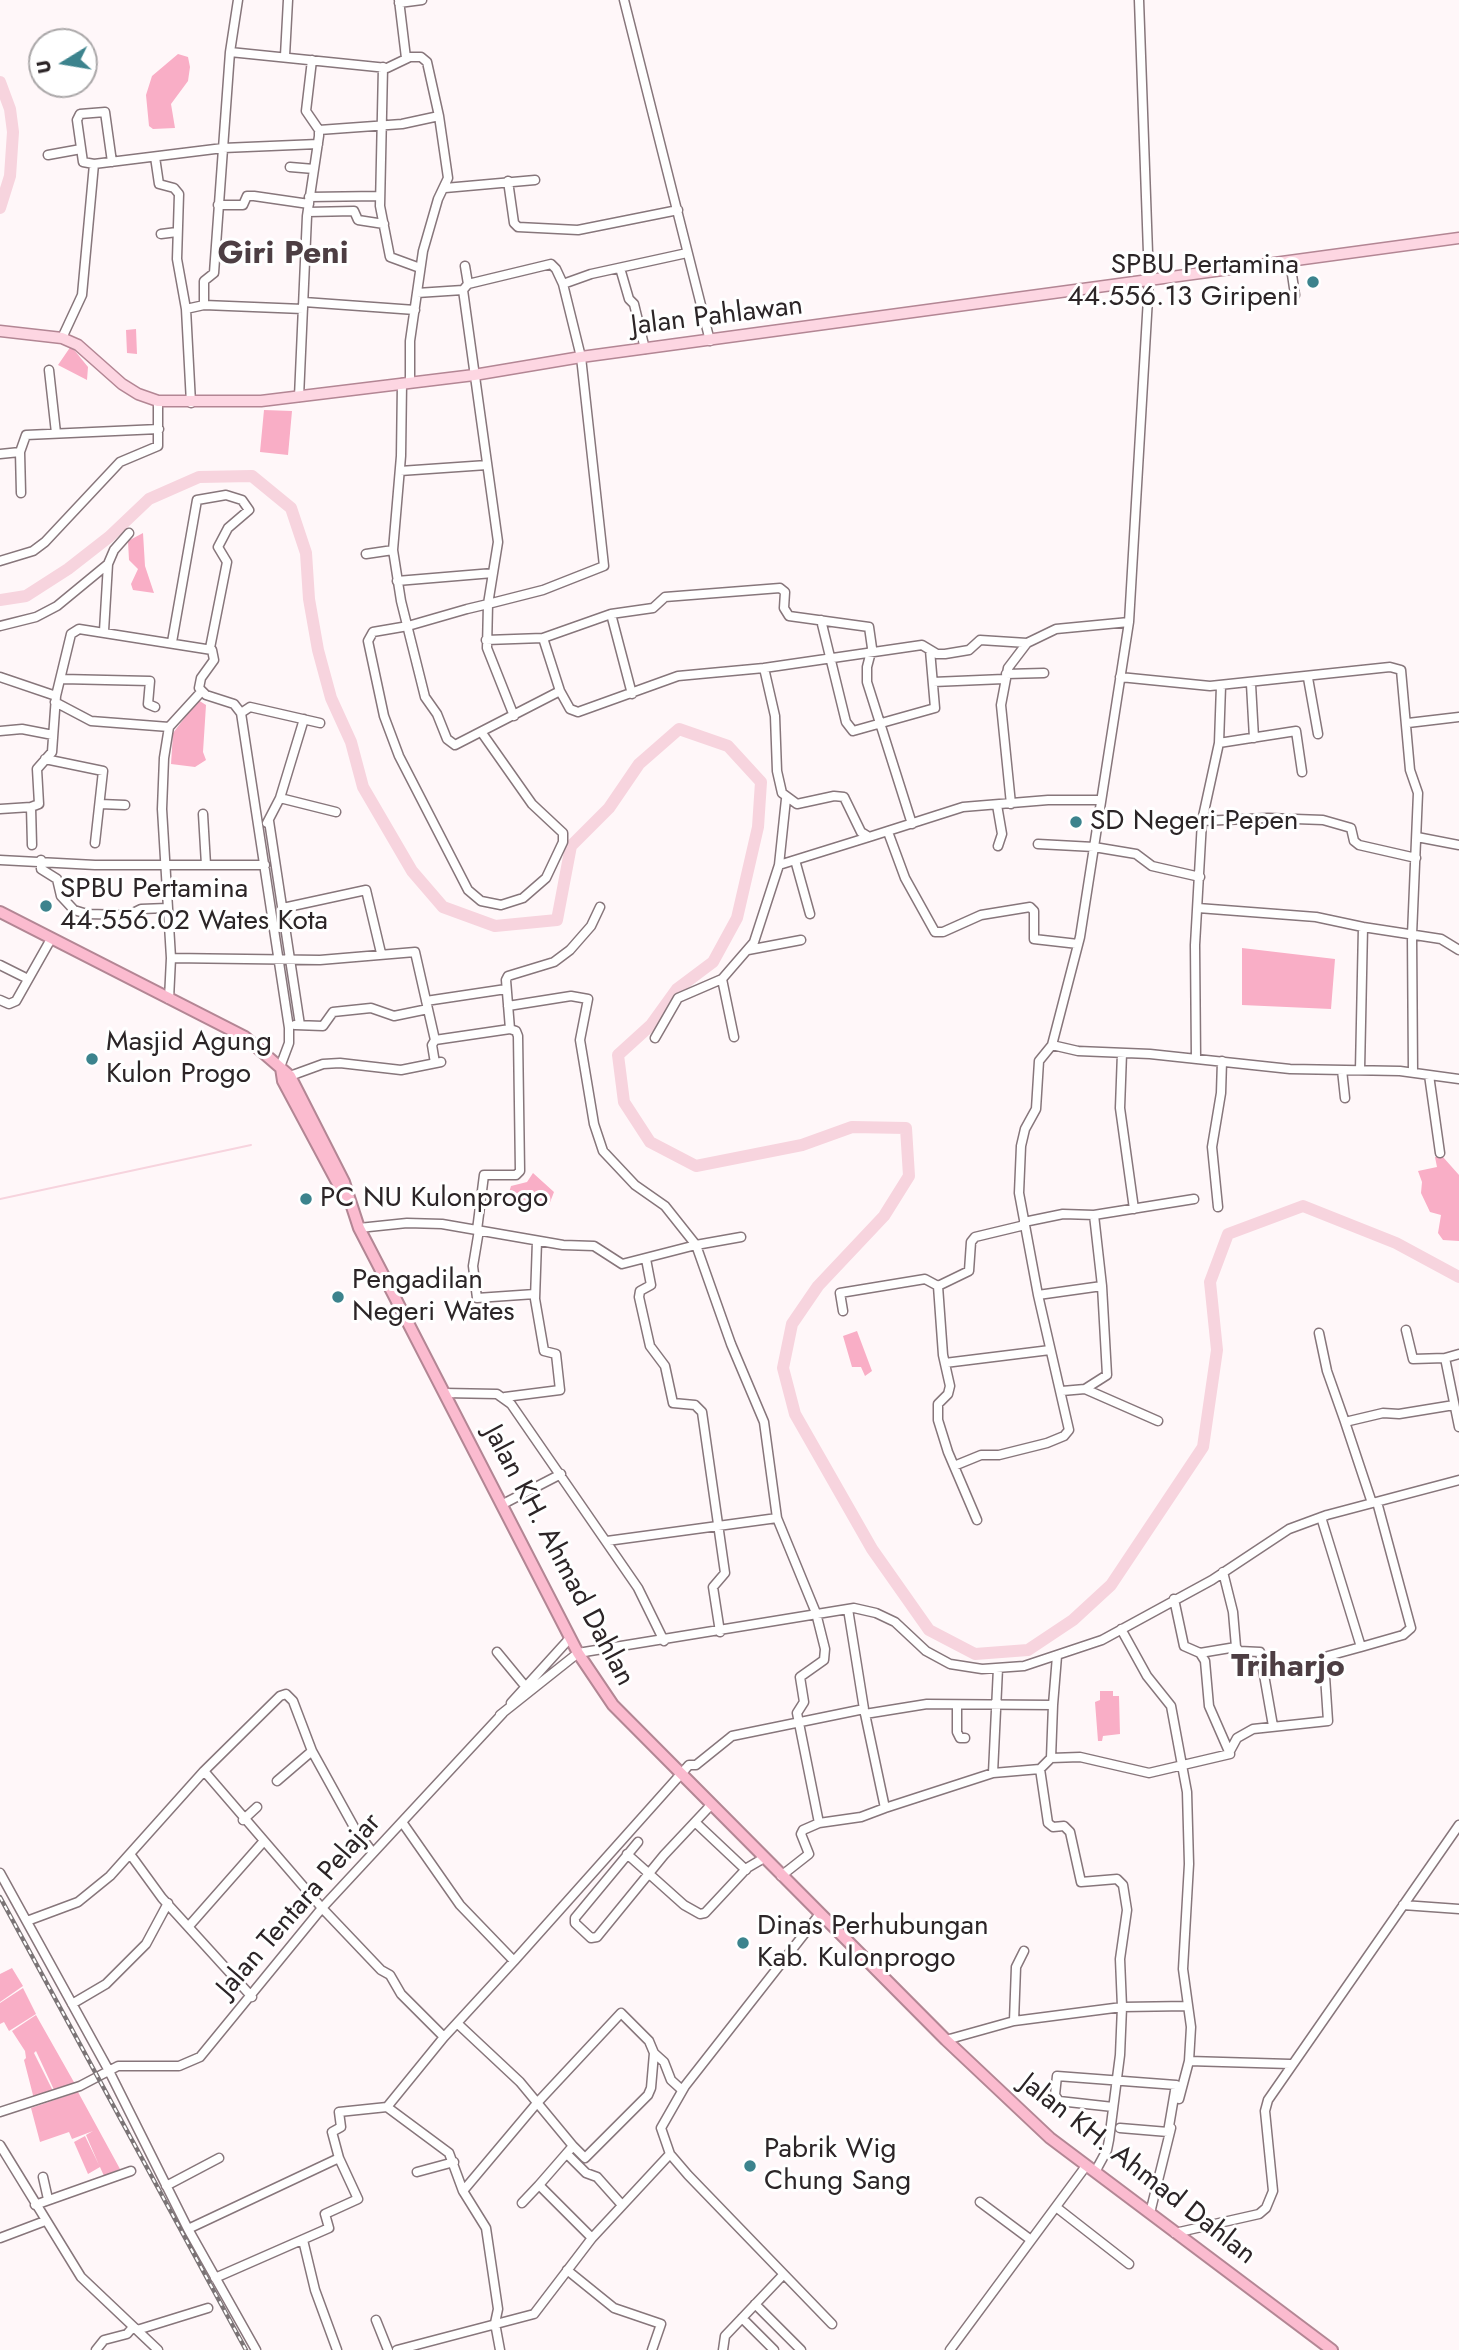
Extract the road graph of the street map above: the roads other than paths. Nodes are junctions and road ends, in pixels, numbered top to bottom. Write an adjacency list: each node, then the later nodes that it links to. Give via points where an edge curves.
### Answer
1 (238, 0): 8 (street)
2 (288, 0): 9 (street)
3 (422, 0): 7 (street)
4 (624, 0): 31 (street)
5 (1139, 0): 6 (street); 41 (street)
6 (1145, 0)
7 (399, 1): 10 (street)
8 (230, 52): 9 (street); 17 (street)
9 (285, 56): 11 (street)
10 (406, 58): 12 (street); 13 (street, via 421,57 427,62)
11 (312, 60): 12 (street); 15 (street, via 306,111)
12 (383, 67): 14 (street)
13 (439, 116): 14 (street); 27 (street, via 448,172)
14 (380, 125): 15 (street); 28 (street)
15 (318, 130): 16 (street)
16 (318, 144): 17 (street); 24 (street)
17 (223, 148): 20 (street); 30 (street)
18 (81, 149): 19 (street); 21 (street, via 78,116 104,111); 22 (street, via 84,164)
19 (48, 155)
20 (155, 157): 21 (street); 33 (street, via 159,184 179,194)
21 (112, 162): 22 (street)
22 (94, 164): 51 (street, via 82,295)
23 (290, 167): 24 (street)
24 (314, 169): 29 (street)
25 (535, 180): 26 (street)
26 (508, 181): 27 (street); 31 (street, via 518,227 578,230)
27 (445, 188): 39 (street)
28 (379, 196): 29 (street); 32 (street)
29 (309, 204): 30 (street, via 247,196 243,205); 32 (street, via 354,211 358,220); 47 (street)
30 (218, 205): 46 (street, via 214,273 203,284)
31 (678, 210): 36 (street)
32 (384, 224): 39 (street, via 390,257)
33 (177, 232): 34 (street); 48 (street, via 178,279)
34 (161, 234)
35 (1459, 238): 37 (main road, Jalan Pahlawan)
36 (687, 253): 40 (street); 52 (street)
37 (1290, 261): 41 (main road, Jalan Pahlawan); 45 (street)
38 (465, 265): 43 (street)
39 (420, 268): 44 (street)
40 (621, 268): 42 (street); 53 (street)
41 (1149, 281): 52 (main road, Jalan Pahlawan); 78 (street)
42 (563, 284): 43 (street, via 551,264); 54 (street)
43 (465, 287): 44 (street); 56 (street)
44 (417, 293): 49 (street)
45 (1295, 295)
46 (204, 305): 47 (street); 48 (street)
47 (303, 306): 49 (street); 58 (street)
48 (186, 309): 60 (street)
49 (415, 310): 57 (street)
50 (0, 331): 51 (main road, Jalan Pahlawan)
51 (62, 338): 59 (main road, Jalan Pahlawan, via 78,345 138,394)
52 (710, 341): 53 (main road, Jalan Pahlawan)
53 (645, 349): 54 (main road, Jalan Pahlawan)
54 (581, 357): 56 (main road, Jalan Pahlawan); 75 (street, via 604,566 543,590)
55 (49, 370): 62 (street)
56 (474, 375): 57 (main road, Jalan Pahlawan); 65 (street)
57 (406, 383): 58 (main road, Jalan Pahlawan); 66 (street)
58 (299, 397): 60 (main road, Jalan Pahlawan)
59 (158, 401): 60 (main road, Jalan Pahlawan); 61 (street)
60 (191, 403)
61 (159, 429): 62 (street); 71 (street, via 158,446 120,462 45,542 33,551)
62 (56, 433): 63 (street, via 26,435)
63 (20, 452): 64 (street); 67 (street)
64 (0, 454)
65 (487, 465): 66 (street); 73 (street, via 498,542)
66 (400, 471): 69 (street)
67 (21, 492)
68 (129, 533): 72 (street)
69 (393, 550): 70 (street); 74 (street)
70 (366, 554)
71 (0, 561)
72 (108, 564): 79 (street, via 57,606); 81 (street)
73 (493, 573): 74 (street); 75 (street)
74 (397, 580): 80 (street)
75 (488, 604): 80 (street); 83 (street)
76 (611, 614): 77 (street, via 653,608 665,597 780,588 785,592 787,614); 82 (street); 102 (street)
77 (821, 620): 88 (street, via 869,627); 89 (street)
78 (1129, 622): 85 (street, via 1056,629); 94 (street)
79 (0, 626)
80 (408, 626): 114 (street, via 421,690 449,742 459,745); 114 (street, via 373,632 368,641 384,716 468,890 487,904 501,905 523,898 546,878 563,833 532,804)
81 (104, 631): 84 (street); 96 (street, via 79,629 71,634)
82 (543, 638): 83 (street); 100 (street)
83 (486, 640): 106 (street, via 493,670)
84 (172, 642): 86 (street); 86 (street, via 197,500 226,495 242,500 249,510 228,528 219,547 227,562)
85 (1027, 643): 87 (street, via 980,640 961,653); 93 (street)
86 (210, 648): 101 (street, via 214,660 200,681)
87 (930, 650): 88 (street, via 922,645); 97 (street)
88 (871, 652): 89 (street); 110 (street, via 867,682)
89 (829, 657): 90 (street); 110 (street, via 848,728 858,731)
90 (765, 668): 102 (street, via 678,676); 122 (street, via 775,716 777,771)
91 (1044, 673): 93 (street)
92 (0, 677): 103 (street)
93 (1005, 677): 97 (street); 125 (street, via 1001,705)
94 (1121, 677): 99 (street); 123 (street)
95 (1308, 678): 98 (street); 111 (street, via 1398,668); 115 (street)
96 (62, 679): 103 (street); 104 (street, via 150,681 148,704)
97 (933, 682): 110 (street, via 935,708)
98 (1251, 684): 99 (street); 117 (street)
99 (1222, 686): 118 (street)
100 (560, 691): 102 (street, via 570,709 578,712); 106 (street)
101 (201, 692): 105 (street, via 234,704); 112 (street)
102 (632, 694)
103 (55, 699): 112 (street, via 91,721); 116 (street)
104 (155, 707)
105 (241, 713): 108 (street, via 250,707); 134 (street)
106 (514, 716): 114 (street)
107 (1459, 718): 111 (street)
108 (304, 719): 109 (street); 121 (street)
109 (320, 723)
110 (881, 723): 133 (street)
111 (1408, 723): 137 (street, via 1410,770 1418,793)
112 (169, 727): 148 (street, via 162,786)
113 (0, 731): 116 (street, via 22,729)
114 (482, 733)
115 (1318, 734)
116 (53, 735): 119 (street, via 52,752)
117 (1254, 738): 118 (street); 120 (street, via 1296,731)
118 (1219, 743): 132 (street)
119 (45, 759): 124 (street, via 102,769); 128 (street, via 37,773 39,802)
120 (1302, 772)
121 (280, 798): 130 (street); 134 (street)
122 (786, 799): 136 (street, via 797,804 844,797 861,832); 151 (street)
123 (1100, 800): 125 (street); 143 (street)
124 (100, 804): 126 (street); 138 (street)
125 (1011, 804): 127 (street)
126 (125, 805)
127 (997, 805): 133 (street, via 963,807); 142 (street, via 1002,834)
128 (31, 807): 129 (street); 140 (street)
129 (0, 809)
130 (336, 812)
131 (203, 814): 149 (street)
132 (1202, 821): 144 (street, via 1323,820 1351,828 1359,845); 152 (street)
133 (912, 824): 135 (street)
134 (263, 825): 150 (street); 155 (street)
135 (888, 832): 136 (street); 163 (street, via 905,878 935,932 981,915 1030,907 1034,939)
136 (869, 836): 147 (street)
137 (1418, 837): 141 (street); 144 (street)
138 (95, 843)
139 (1038, 844): 143 (street)
140 (33, 845)
141 (1459, 845)
142 (998, 846)
143 (1094, 847): 152 (street, via 1136,854 1152,866); 163 (street)
144 (1416, 858): 160 (street)
145 (0, 860): 146 (street)
146 (41, 860): 148 (street); 154 (street, via 41,869 57,879 61,896 74,910 129,915 141,909)
147 (795, 860): 151 (street); 158 (street)
148 (165, 865): 149 (street); 154 (street)
149 (206, 865): 150 (street)
150 (264, 865): 168 (street)
151 (779, 865): 164 (street, via 764,919)
152 (1199, 877): 156 (street)
153 (600, 907): 172 (street, via 570,950 554,962 508,976)
154 (167, 908): 167 (street)
155 (283, 908): 166 (street, via 366,890); 168 (street)
156 (1198, 908): 159 (street, via 1316,917); 184 (street)
157 (0, 912): 161 (highway, Jalan KH. Ahmad Dahlan)
158 (810, 914)
159 (1363, 928): 160 (street); 188 (street)
160 (1412, 935): 165 (street, via 1441,939); 190 (street)
161 (51, 939): 170 (street); 173 (highway, Jalan KH. Ahmad Dahlan)
162 (801, 940): 164 (street)
163 (1078, 944): 182 (street)
164 (748, 950): 171 (street)
165 (1459, 950)
166 (381, 953): 168 (street); 175 (street, via 415,952)
167 (171, 958): 168 (street); 173 (street)
168 (286, 959): 177 (street)
169 (0, 965): 170 (street)
170 (28, 979): 174 (street, via 13,1003)
171 (722, 979): 179 (street); 180 (street, via 678,998)
172 (506, 989): 175 (street); 176 (street)
173 (169, 999): 186 (highway, Jalan KH. Ahmad Dahlan, via 245,1037)
174 (0, 1000)
175 (427, 1005): 177 (street, via 394,1016 371,1008 333,1012 326,1026); 181 (street)
176 (508, 1006): 178 (street); 205 (street, via 570,996 588,999 580,1041 603,1151 635,1185 665,1206)
177 (295, 1025): 186 (street)
178 (510, 1029): 181 (street); 202 (street, via 518,1035 520,1171 516,1175 484,1175)
179 (734, 1037)
180 (655, 1038)
181 (435, 1040): 189 (street, via 432,1045 438,1062 401,1070 340,1063)
182 (1052, 1045): 183 (street); 200 (street, via 1039,1061 1036,1110 1021,1146 1019,1193)
183 (1122, 1053): 184 (street); 198 (street, via 1119,1108)
184 (1196, 1059): 185 (street)
185 (1222, 1061): 187 (street); 197 (street, via 1212,1147)
186 (280, 1067): 189 (highway, Jalan KH. Ahmad Dahlan); 196 (highway, Jalan KH. Ahmad Dahlan, via 329,1173)
187 (1342, 1070): 188 (street); 193 (street)
188 (1360, 1070): 190 (street)
189 (301, 1072): 196 (highway, Jalan KH. Ahmad Dahlan)
190 (1413, 1072): 191 (street)
191 (1429, 1075): 192 (street); 194 (street)
192 (1459, 1079)
193 (1345, 1098)
194 (1440, 1153)
195 (1194, 1199): 198 (street)
196 (348, 1202): 201 (highway, Jalan KH. Ahmad Dahlan)
197 (1218, 1207)
198 (1134, 1209): 199 (street)
199 (1094, 1215): 200 (street, via 1063,1214); 208 (street)
200 (1025, 1224): 207 (street, via 975,1237 969,1271); 210 (street)
201 (359, 1228): 202 (street, via 407,1223); 220 (highway, Jalan KH. Ahmad Dahlan)
202 (478, 1230): 204 (street); 209 (street, via 473,1266 477,1298)
203 (741, 1237): 205 (street)
204 (537, 1241): 206 (street, via 598,1247 622,1264); 209 (street)
205 (696, 1245): 206 (street); 232 (street, via 764,1422)
206 (646, 1259): 234 (street, via 651,1286 640,1291 639,1297 650,1346 665,1366 673,1403 695,1405 702,1412)
207 (938, 1286): 211 (street, via 925,1279 840,1293); 217 (street)
208 (1102, 1286): 210 (street); 218 (street, via 1109,1368 1104,1378)
209 (535, 1294): 221 (street, via 544,1351 555,1354 560,1390)
210 (1038, 1295): 214 (street)
211 (843, 1311)
212 (1406, 1330): 216 (street, via 1413,1359)
213 (1319, 1333): 224 (street)
214 (1050, 1350): 217 (street); 219 (street)
215 (1459, 1354): 216 (street)
216 (1445, 1358): 222 (street)
217 (945, 1363): 226 (street, via 950,1389 937,1407)
218 (1085, 1389): 219 (street); 223 (street)
219 (1062, 1391): 226 (street, via 1070,1425 1064,1436 999,1455 981,1455)
220 (444, 1393): 221 (street); 230 (highway, Jalan KH. Ahmad Dahlan)
221 (505, 1397): 227 (street)
222 (1454, 1405): 224 (street); 225 (street)
223 (1158, 1422)
224 (1345, 1422): 229 (street)
225 (1459, 1427)
226 (954, 1466): 233 (street)
227 (561, 1474): 230 (street); 235 (street)
228 (1459, 1480): 229 (street)
229 (1374, 1503): 231 (street); 245 (street, via 1411,1628 1403,1635)
230 (503, 1504): 242 (highway, Jalan KH. Ahmad Dahlan)
231 (1321, 1517): 236 (street, via 1289,1529); 245 (street)
232 (777, 1518): 234 (street); 239 (street)
233 (977, 1520)
234 (720, 1528): 235 (street); 241 (street, via 725,1577 713,1590)
235 (607, 1541): 243 (street, via 654,1615)
236 (1223, 1572): 237 (street); 244 (street)
237 (1174, 1599): 240 (street); 248 (street, via 1184,1646)
238 (848, 1609): 239 (street); 250 (street, via 887,1618 941,1661); 255 (street)
239 (817, 1614): 241 (street); 257 (street, via 826,1655 800,1677 804,1699 797,1711)
240 (1121, 1629): 249 (street); 263 (street, via 1147,1676 1171,1706)
241 (720, 1632): 243 (street)
242 (570, 1638): 247 (highway, Jalan KH. Ahmad Dahlan); 251 (street, Jalan Tentara Pelajar)
243 (664, 1641): 247 (street)
244 (1236, 1647): 248 (street); 258 (street, via 1260,1652)
245 (1362, 1647): 258 (street, via 1324,1661 1328,1721)
246 (497, 1652): 251 (street)
247 (578, 1653): 256 (street, Jalan Tentara Pelajar); 267 (highway, Jalan KH. Ahmad Dahlan, via 613,1705)
248 (1200, 1653): 260 (street, via 1205,1661 1209,1706)
249 (1058, 1656): 250 (street); 252 (street)
250 (998, 1668): 254 (street)
251 (525, 1686): 256 (street, Jalan Tentara Pelajar)
252 (1053, 1705): 254 (street); 262 (street)
253 (957, 1706): 254 (street); 255 (street, via 927,1704); 259 (street, via 957,1732)
254 (996, 1706): 266 (street)
255 (864, 1712): 257 (street); 271 (street)
256 (500, 1716): 273 (street, Jalan Tentara Pelajar)
257 (798, 1724): 267 (street, via 732,1737); 275 (street)
258 (1273, 1726): 260 (street, via 1246,1732 1233,1742)
259 (965, 1738)
260 (1230, 1751): 263 (street, via 1225,1757)
261 (312, 1752): 265 (street, via 293,1701 283,1694); 268 (street); 279 (street)
262 (1051, 1758): 263 (street, via 1080,1757 1149,1773); 264 (street)
263 (1182, 1767): 298 (street, via 1190,1822 1183,1969)
264 (1040, 1769): 266 (street); 299 (street, via 1048,1823 1070,1832 1081,1882 1117,1879 1123,1885 1127,1910 1120,1959)
265 (204, 1771): 272 (street); 280 (street)
266 (993, 1773): 271 (street)
267 (680, 1774): 269 (highway, Jalan KH. Ahmad Dahlan); 295 (street)
268 (277, 1781)
269 (710, 1805): 274 (street); 282 (highway, Jalan KH. Ahmad Dahlan)
270 (257, 1807): 272 (street)
271 (885, 1808): 275 (street)
272 (243, 1820): 277 (street)
273 (402, 1822): 279 (street, Jalan Tentara Pelajar); 295 (street, via 460,1905)
274 (695, 1822): 283 (street); 285 (street)
275 (819, 1823): 286 (street, via 802,1831 809,1854)
276 (1459, 1825): 288 (street)
277 (263, 1842): 289 (street); 293 (street)
278 (638, 1842): 281 (street)
279 (373, 1853): 289 (street, Jalan Tentara Pelajar)
280 (130, 1854): 287 (street); 292 (street, via 78,1902)
281 (627, 1854): 285 (street); 285 (street, via 575,1918 591,1938 597,1937)
282 (764, 1858): 283 (street); 286 (highway, Jalan KH. Ahmad Dahlan)
283 (746, 1870): 285 (street, via 700,1914)
284 (0, 1872): 292 (street)
285 (649, 1874)
286 (781, 1876): 291 (highway, Jalan KH. Ahmad Dahlan)
287 (168, 1903): 293 (street); 297 (street, via 146,1944 106,1984)
288 (1403, 1905): 290 (street); 306 (street)
289 (323, 1908): 296 (street, Jalan Tentara Pelajar); 302 (street)
290 (1459, 1909)
291 (820, 1915): 303 (highway, Jalan KH. Ahmad Dahlan); 309 (street)
292 (27, 1921): 297 (street)
293 (189, 1926): 296 (street)
294 (1024, 1951): 300 (street, via 1016,1967)
295 (510, 1965): 301 (street)
296 (251, 1997): 307 (street, Jalan Tentara Pelajar, via 190,2063)
297 (72, 2004): 307 (street)
298 (1188, 2006): 299 (street); 305 (street)
299 (1122, 2007): 300 (street); 308 (street)
300 (1014, 2021): 303 (street)
301 (457, 2023): 302 (street); 310 (street, via 495,2056)
302 (444, 2037): 311 (street)
303 (946, 2040): 321 (highway, Jalan KH. Ahmad Dahlan, via 1050,2138)
304 (657, 2056): 309 (street); 310 (street, via 621,2013); 316 (street, via 648,2095 585,2158)
305 (1189, 2061): 306 (street); 334 (street)
306 (1290, 2064): 337 (street, via 1266,2105 1273,2192 1266,2208 1259,2214)
307 (108, 2069): 313 (street, via 80,2086); 326 (street)
308 (1117, 2080): 312 (street); 312 (street, via 1057,2078 1059,2101); 314 (street, via 1176,2087 1168,2132)
309 (682, 2090): 317 (street, via 662,2122)
310 (537, 2103): 316 (street); 327 (street)
311 (387, 2106): 319 (street, via 339,2112 341,2127 332,2132); 320 (street, via 436,2142)
312 (1113, 2107): 321 (street, via 1107,2150)
313 (0, 2112)
314 (1120, 2128)
315 (0, 2145): 331 (street)
316 (570, 2150): 325 (street); 332 (street, via 586,2173 597,2177)
317 (670, 2154): 332 (street); 344 (street)
318 (219, 2158): 326 (street)
319 (339, 2158): 336 (street); 340 (street, via 358,2199 325,2214 329,2228)
320 (454, 2162): 323 (street); 327 (street)
321 (1091, 2169): 333 (street); 334 (highway, Jalan KH. Ahmad Dahlan)
322 (131, 2171): 328 (street)
323 (417, 2172)
324 (43, 2177): 328 (street)
325 (539, 2185): 330 (street); 339 (street)
326 (166, 2186): 336 (street)
327 (463, 2191): 350 (street, via 486,2228 498,2309)
328 (48, 2199): 331 (street)
329 (980, 2202): 341 (street)
330 (522, 2203)
331 (35, 2205): 335 (street)
332 (622, 2205): 339 (street)
333 (1056, 2207): 341 (street); 342 (street)
334 (1150, 2214): 337 (highway, Jalan KH. Ahmad Dahlan)
335 (42, 2222): 338 (street); 352 (street, via 86,2284)
336 (188, 2229): 345 (street)
337 (1175, 2233): 365 (highway, Jalan KH. Ahmad Dahlan)
338 (0, 2238)
339 (592, 2238): 343 (street)
340 (303, 2240): 345 (street); 356 (street)
341 (1031, 2241): 364 (street)
342 (1129, 2263)
343 (567, 2270): 350 (street, via 534,2314); 360 (street, via 614,2308 661,2324)
344 (783, 2275): 346 (street); 351 (street)
345 (215, 2278): 355 (street)
346 (755, 2304): 348 (street); 363 (street)
347 (208, 2308): 352 (street)
348 (742, 2318): 361 (street, via 722,2341); 362 (street)
349 (376, 2320): 357 (street)
350 (495, 2323): 358 (street); 359 (street)
351 (832, 2324)
352 (133, 2330): 353 (street, via 104,2340); 354 (street)
353 (96, 2350)
354 (158, 2350)
355 (256, 2350)
356 (337, 2350)
357 (388, 2350)
358 (397, 2350)
359 (500, 2350)
360 (652, 2350)
361 (723, 2350)
362 (774, 2350)
363 (801, 2350)
364 (950, 2350)
365 (1332, 2350)

